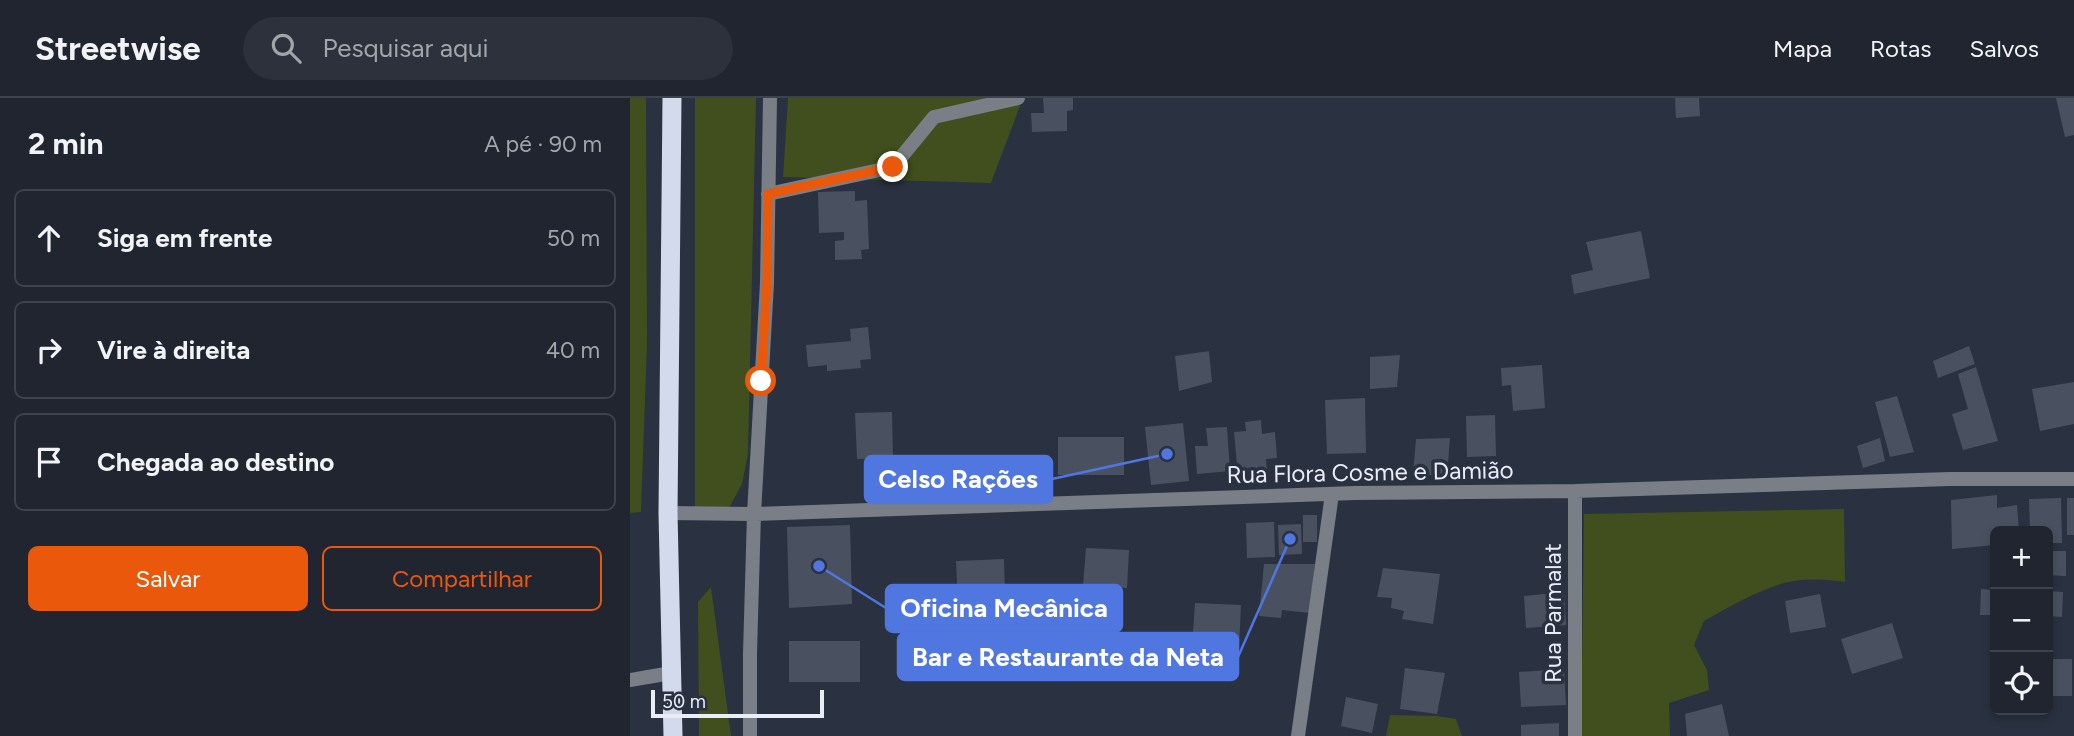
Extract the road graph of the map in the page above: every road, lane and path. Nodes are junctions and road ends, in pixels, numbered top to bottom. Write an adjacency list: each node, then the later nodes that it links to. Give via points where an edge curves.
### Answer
1 (672, 98): 8 (highway)
2 (771, 98): 4 (street)
3 (1018, 98): 4 (street, via 934,117 893,167)
4 (768, 194): 9 (street)
5 (2074, 479): 6 (street, Rua Flora Cosme e Damião)
6 (1575, 491): 7 (street, Rua Flora Cosme e Damião); 15 (street, Rua Parmalat)
7 (1332, 494): 9 (street, Rua Flora Cosme e Damião); 14 (street)
8 (668, 513): 9 (street, Rua Flora Cosme e Damião); 10 (highway)
9 (754, 514): 13 (street)
10 (671, 673): 11 (street); 12 (highway)
11 (630, 680)
12 (673, 736)
13 (750, 736)
14 (1297, 736)
15 (1575, 736)

